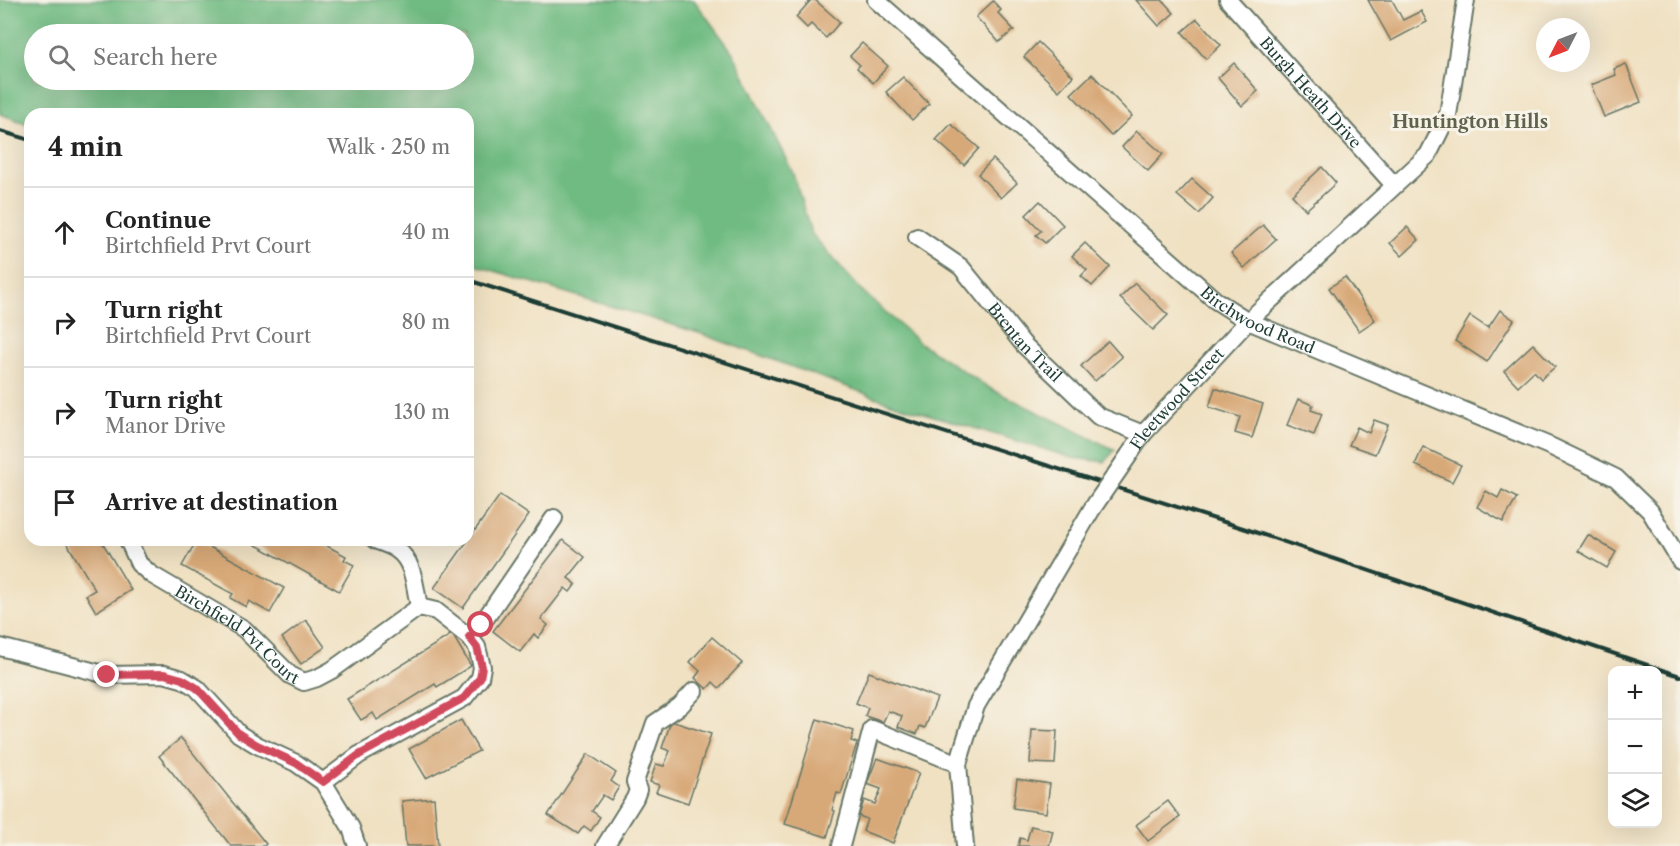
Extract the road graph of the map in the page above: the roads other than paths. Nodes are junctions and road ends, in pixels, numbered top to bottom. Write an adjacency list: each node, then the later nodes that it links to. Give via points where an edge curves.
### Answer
1 (876, 0): 6 (street, Birchwood Road, via 1215,300)
2 (1228, 0): 4 (street, Burgh Heath Drive)
3 (1466, 0): 4 (street, Fleetwood Street, via 1448,115 1428,155)
4 (1394, 185): 6 (street, Fleetwood Street)
5 (917, 237): 7 (street, Brentan Trail, via 961,267 1024,345 1098,416)
6 (1248, 321): 7 (street, Fleetwood Street); 11 (street, Birchwood Road, via 1552,447 1616,478 1650,511)
7 (1143, 434): 16 (street, Fleetwood Street, bridge, via 1092,509 976,706)
8 (554, 518): 13 (street)
9 (131, 546): 12 (street, Birchfield Pvt Court, via 139,564 152,575 244,629 290,675 304,682 332,670)
10 (390, 546): 12 (street, via 405,558 412,572)
11 (1680, 561)
12 (419, 607): 13 (street, via 436,611)
13 (469, 637): 17 (street, via 477,647 482,667 480,678 464,698 359,755)
14 (0, 647): 17 (street, via 107,675 164,674 182,679 197,688 239,734 296,763)
15 (694, 691): 19 (street, via 655,723 635,782 635,798)
16 (958, 764): 20 (street, via 872,729); 21 (street, Fleetwood Street)
17 (323, 782): 18 (street, via 351,828)
18 (357, 846)
19 (605, 846)
20 (841, 846)
21 (965, 846)

